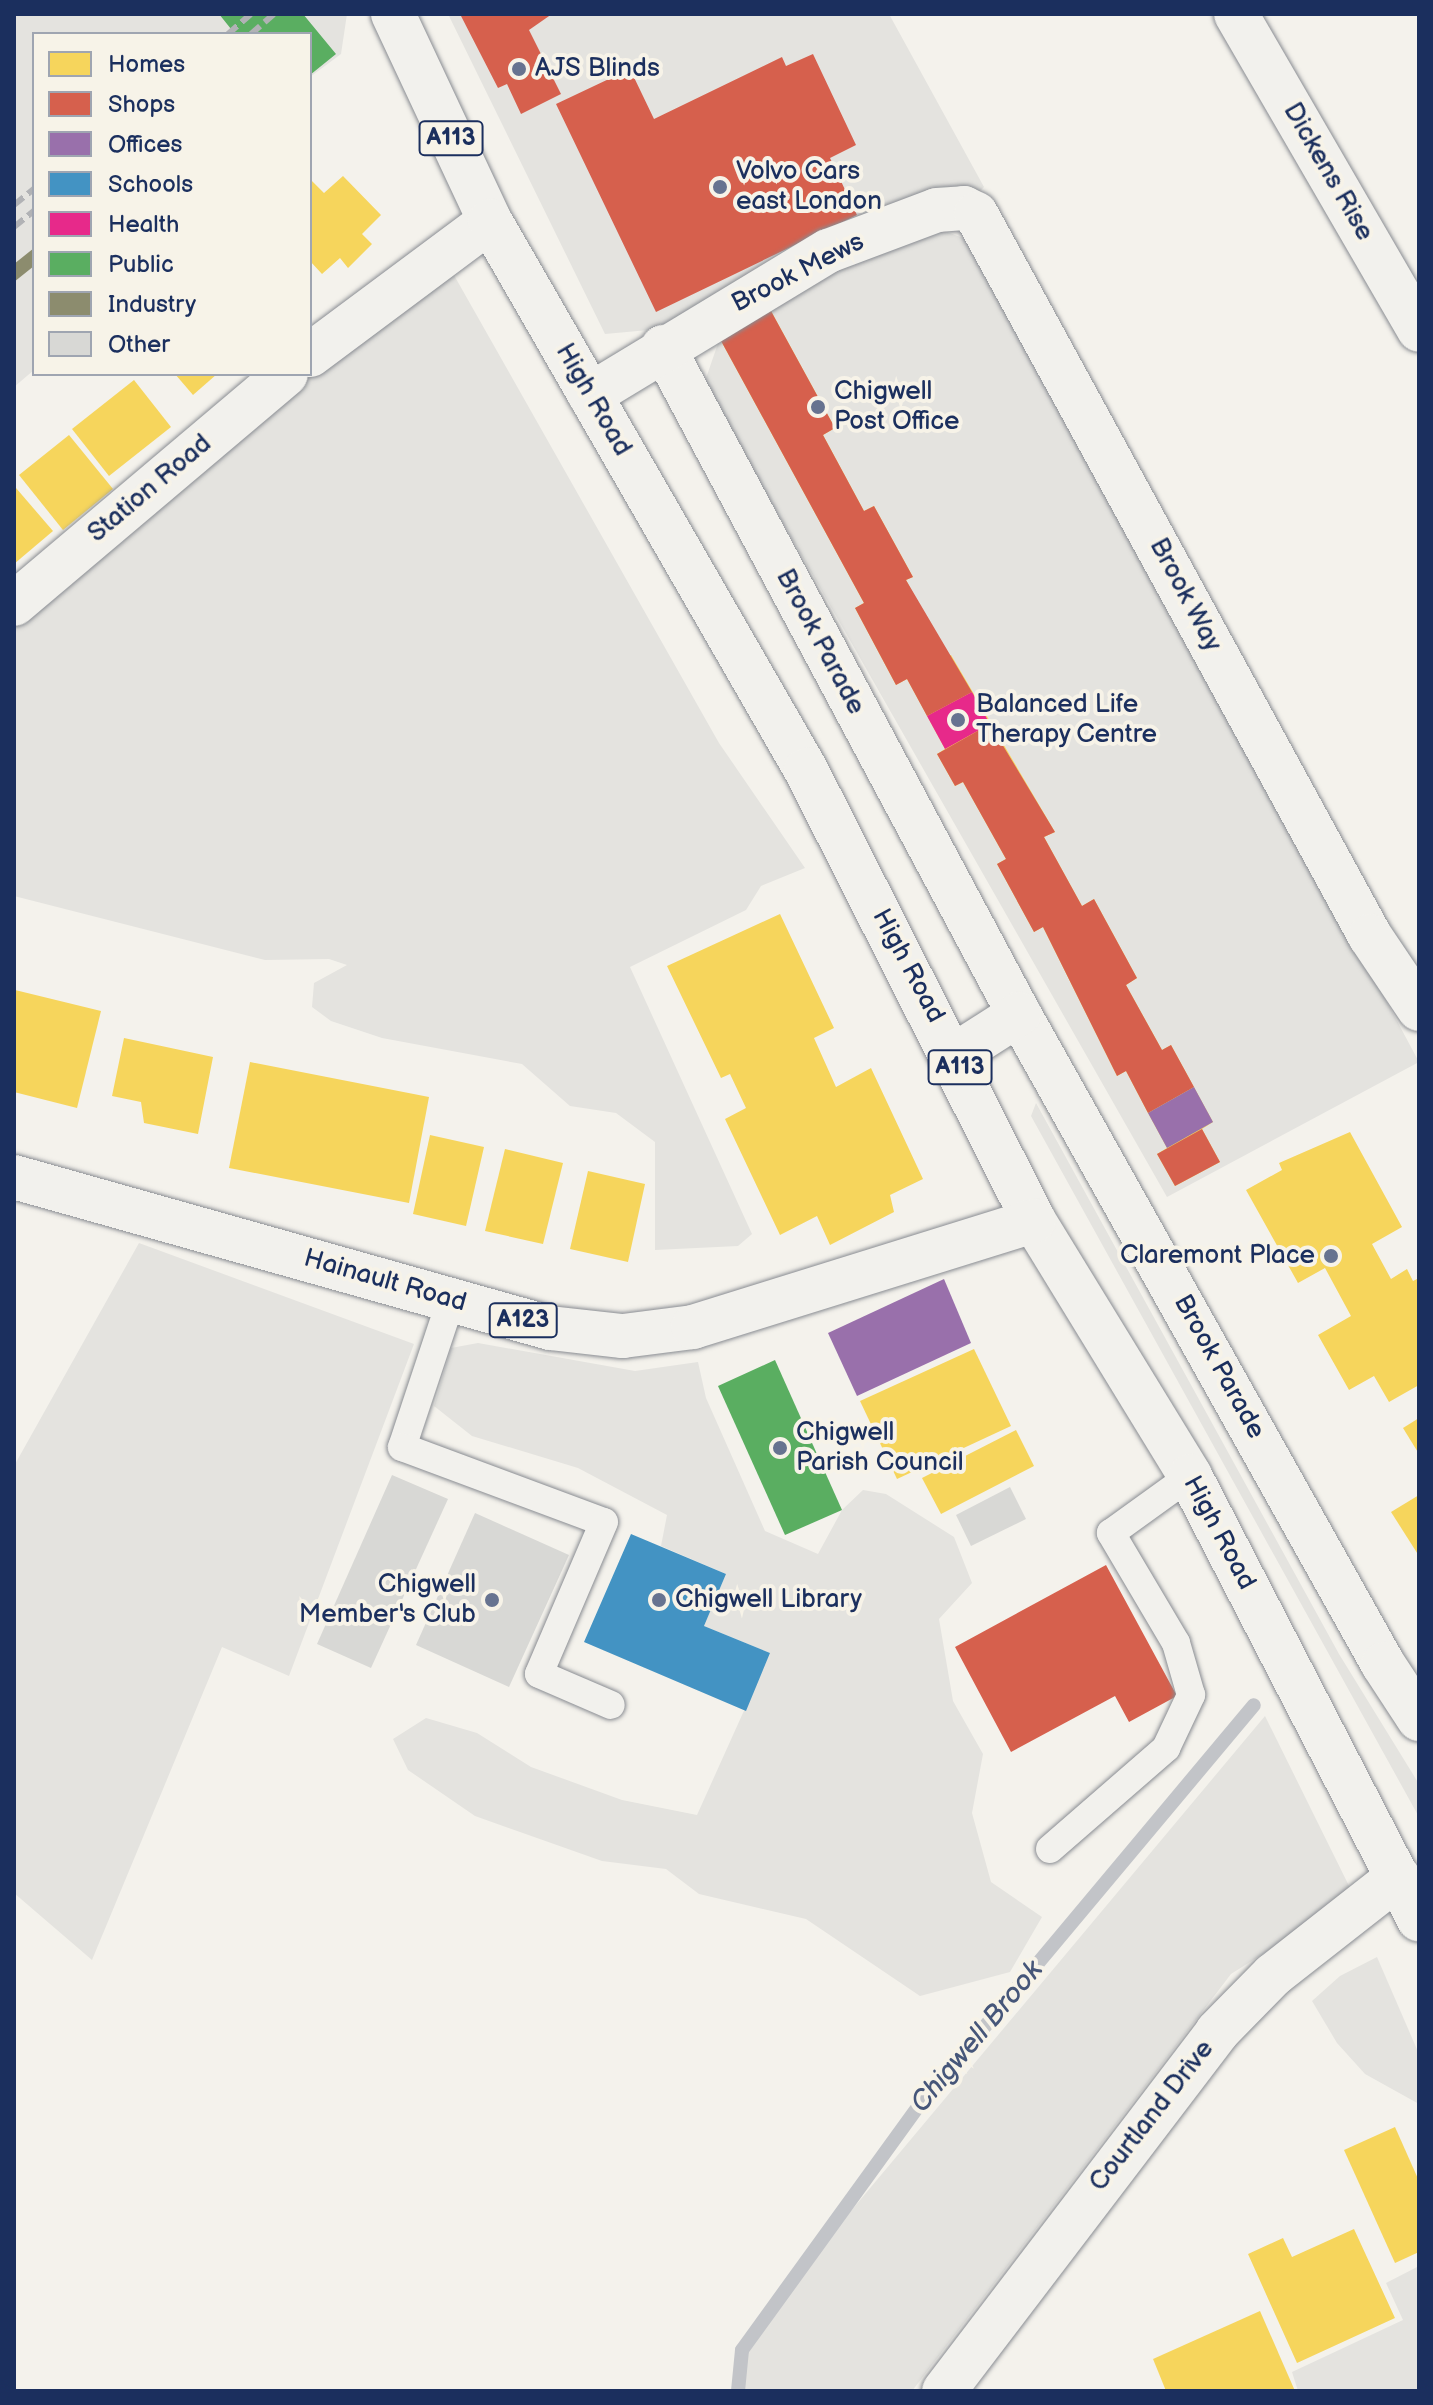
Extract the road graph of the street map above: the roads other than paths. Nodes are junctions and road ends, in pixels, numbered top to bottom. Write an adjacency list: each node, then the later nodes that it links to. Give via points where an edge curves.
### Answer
1 (393, 14): 4 (street, High Road / A113)
2 (1236, 14): 5 (street, Dickens Rise)
3 (937, 210): 6 (street, Brook Mews, via 828,251); 11 (street, Brook Way, via 964,208 985,225 1370,936)
4 (490, 221): 7 (street); 9 (street, High Road / A113)
5 (1419, 330)
6 (663, 347): 9 (street); 12 (street, Brook Parade)
7 (312, 354)
8 (284, 376): 10 (street, Station Road)
9 (590, 395): 13 (street, High Road / A113, via 806,770)
10 (14, 604)
11 (1419, 1009)
12 (1019, 1014): 13 (street); 19 (street, Brook Parade, via 1383,1664)
13 (955, 1055): 15 (street, High Road / A113)
14 (14, 1177): 16 (street, Hainault Road / A123)
15 (1034, 1221): 16 (street, Hainault Road / A123, via 693,1327 623,1336 565,1329); 17 (street, High Road / A113)
16 (451, 1300): 18 (lane, via 402,1447 604,1522 539,1674)
17 (1190, 1476): 20 (lane, via 1111,1533 1176,1643 1191,1695 1166,1748); 21 (street, High Road / A113)
18 (611, 1705)
19 (1419, 1719)
20 (1050, 1849)
21 (1398, 1877): 22 (street, High Road / A113); 23 (street, Courtland Drive, via 1273,1975 1217,2032)
22 (1419, 1919)
23 (944, 2391)

